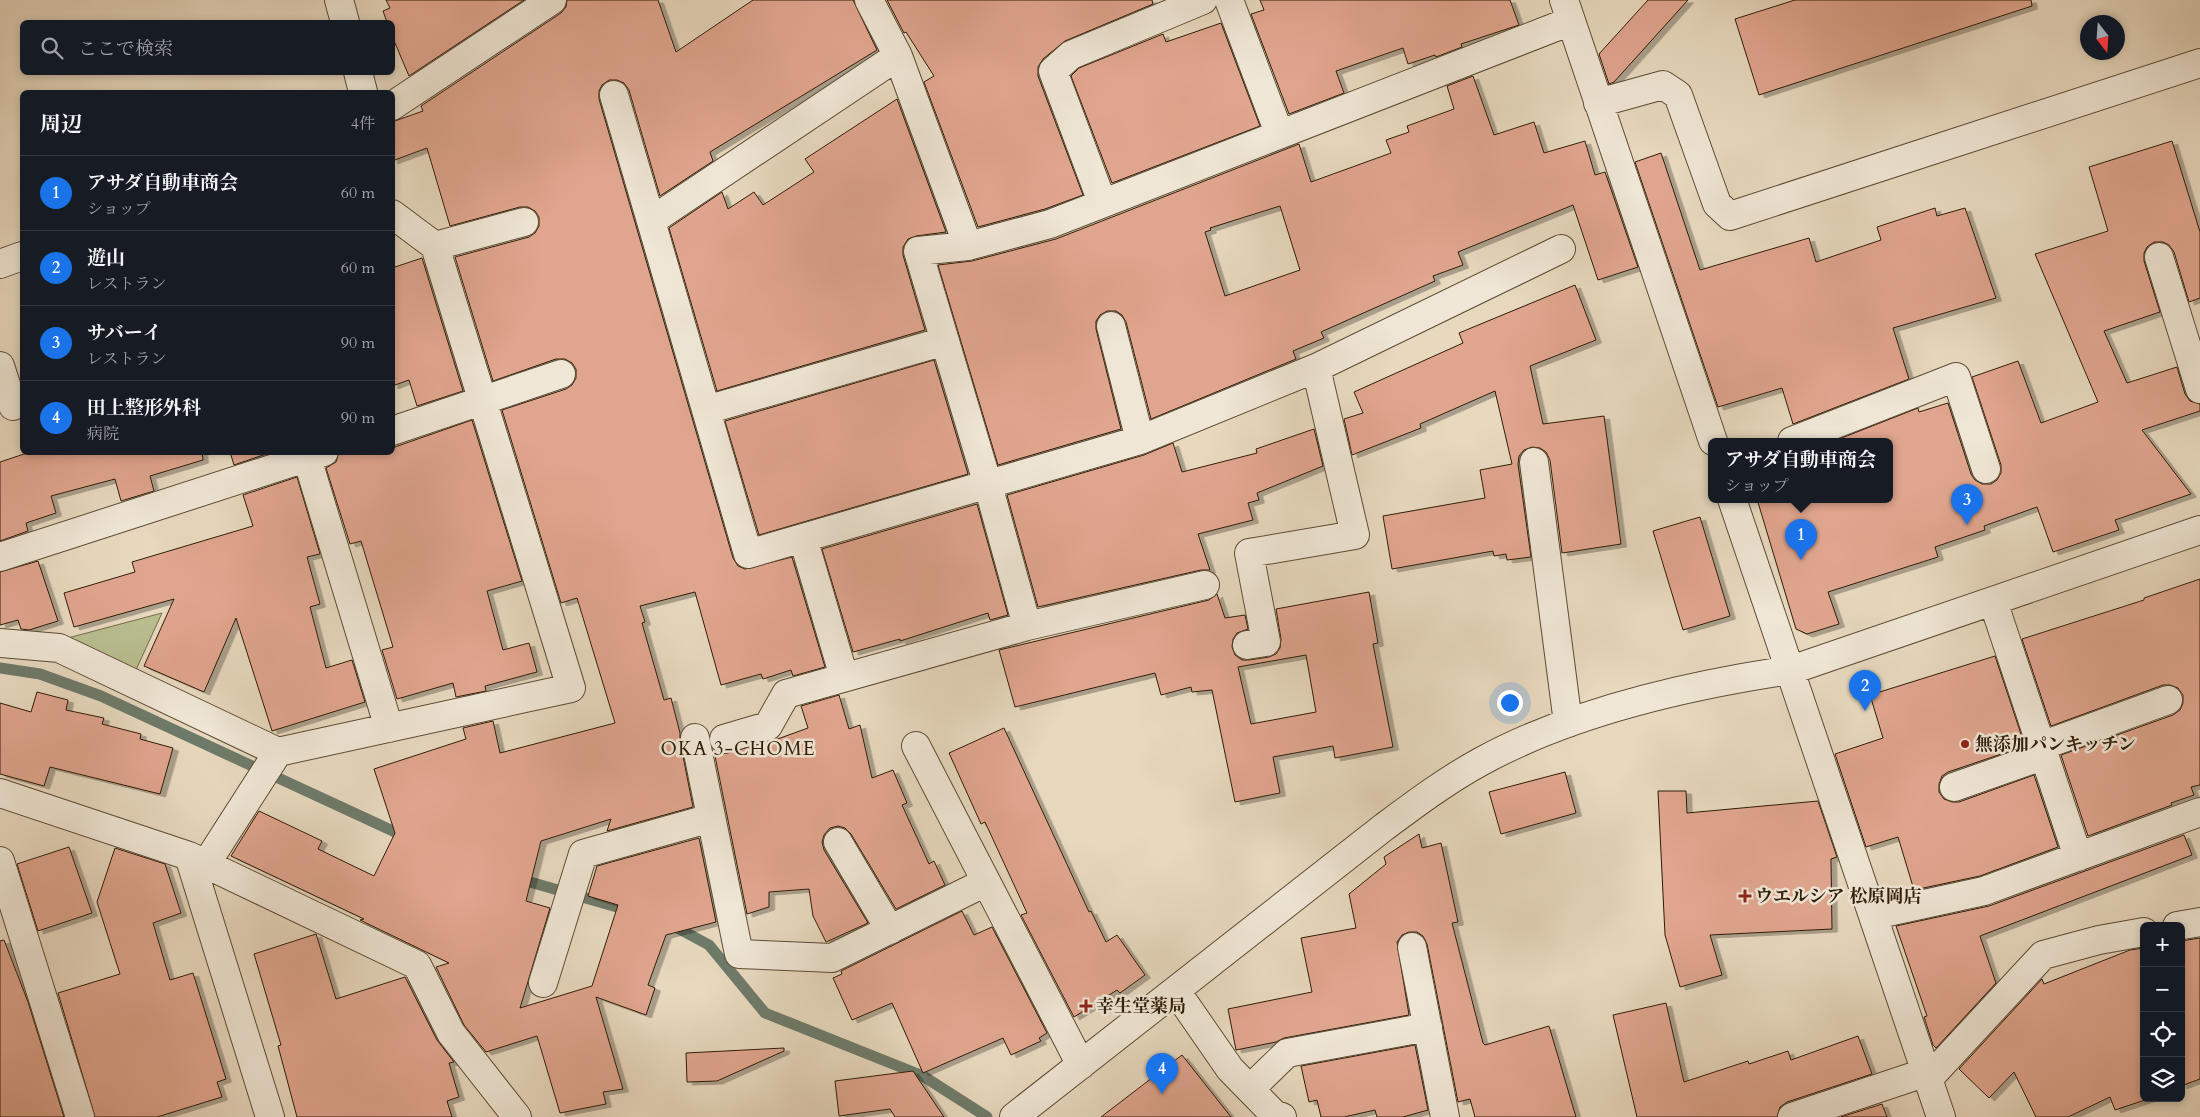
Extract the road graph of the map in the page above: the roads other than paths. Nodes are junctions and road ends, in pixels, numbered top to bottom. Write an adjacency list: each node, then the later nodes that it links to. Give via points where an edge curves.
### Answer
1 (339, 0): 7 (street)
2 (552, 0): 14 (street)
3 (869, 0): 8 (street)
4 (1204, 0): 16 (street, via 1071,55 1054,71)
5 (1229, 0): 15 (street)
6 (1568, 11): 13 (street); 15 (street)
7 (344, 20)
8 (898, 56): 18 (street); 21 (street)
9 (2200, 63): 13 (street, via 1730,216 1717,204 1678,95 1663,85)
10 (359, 75): 11 (street)
11 (362, 90)
12 (614, 95): 18 (street)
13 (1598, 103): 36 (street)
14 (395, 104)
15 (1279, 133): 16 (street)
16 (1102, 202): 21 (street, via 1050,224)
17 (395, 216): 20 (street)
18 (651, 221): 34 (street)
19 (524, 222): 20 (street)
20 (435, 246): 32 (street)
21 (968, 246): 27 (street, via 918,251)
22 (1561, 249): 28 (street)
23 (20, 257): 25 (street)
24 (2158, 257): 31 (street)
25 (0, 264)
26 (1111, 326): 38 (street)
27 (945, 341): 34 (street); 42 (street)
28 (1316, 368): 38 (street); 51 (street, via 1355,535 1249,553 1266,642)
29 (1, 371): 33 (street)
30 (561, 374): 32 (street)
31 (2200, 389)
32 (481, 402): 35 (street); 56 (street, via 571,688)
33 (14, 406)
34 (706, 410): 45 (street, via 748,554)
35 (395, 430)
36 (1712, 438)
37 (1800, 438): 41 (street, via 1956,377)
38 (1140, 440): 42 (street)
39 (316, 455): 46 (street); 56 (street)
40 (1534, 462): 55 (street)
41 (1986, 469)
42 (988, 485): 45 (street); 49 (street)
43 (1733, 503): 52 (street)
44 (2200, 530): 48 (street)
45 (803, 538): 53 (street)
46 (0, 556)
47 (1205, 585): 49 (street)
48 (1993, 601): 52 (street); 60 (street)
49 (1027, 626): 53 (street)
50 (0, 644): 61 (street, via 59,648)
51 (1247, 645)
52 (1791, 670): 55 (street, via 1737,678); 71 (street)
53 (844, 677): 58 (street, via 786,694 768,726)
54 (2168, 700): 60 (street)
55 (1568, 723): 78 (street, via 1482,761 1429,793)
56 (389, 728): 61 (street)
57 (695, 738): 65 (street)
58 (724, 739)
59 (916, 746): 70 (street)
60 (2043, 750): 62 (street); 67 (street)
61 (277, 753): 68 (street, via 250,795)
62 (1954, 787)
63 (0, 793): 68 (street)
64 (2200, 812): 67 (street)
65 (711, 818): 74 (street, via 740,954 832,958); 77 (street, via 583,854)
66 (838, 842): 74 (street)
67 (2078, 856): 71 (street, via 1984,890)
68 (198, 860): 85 (street); 86 (street, via 417,965 451,1033)
69 (0, 861): 84 (street)
70 (986, 882): 74 (street); 80 (street)
71 (1874, 914): 81 (street)
72 (2200, 922): 73 (street)
73 (2185, 925)
74 (890, 930)
75 (2140, 933): 81 (street, via 2043,955)
76 (1412, 947): 79 (street)
77 (543, 983)
78 (1176, 991): 80 (street); 82 (street, via 1230,1069)
79 (1428, 1027): 82 (street, via 1287,1053); 88 (street)
80 (1081, 1065): 83 (street)
81 (1928, 1075): 89 (street); 90 (street)
82 (1250, 1090): 87 (street, via 1274,1114)
83 (1019, 1113)
84 (80, 1117)
85 (270, 1117)
86 (517, 1117)
87 (1282, 1117)
88 (1446, 1117)
89 (1792, 1117)
90 (1941, 1117)

